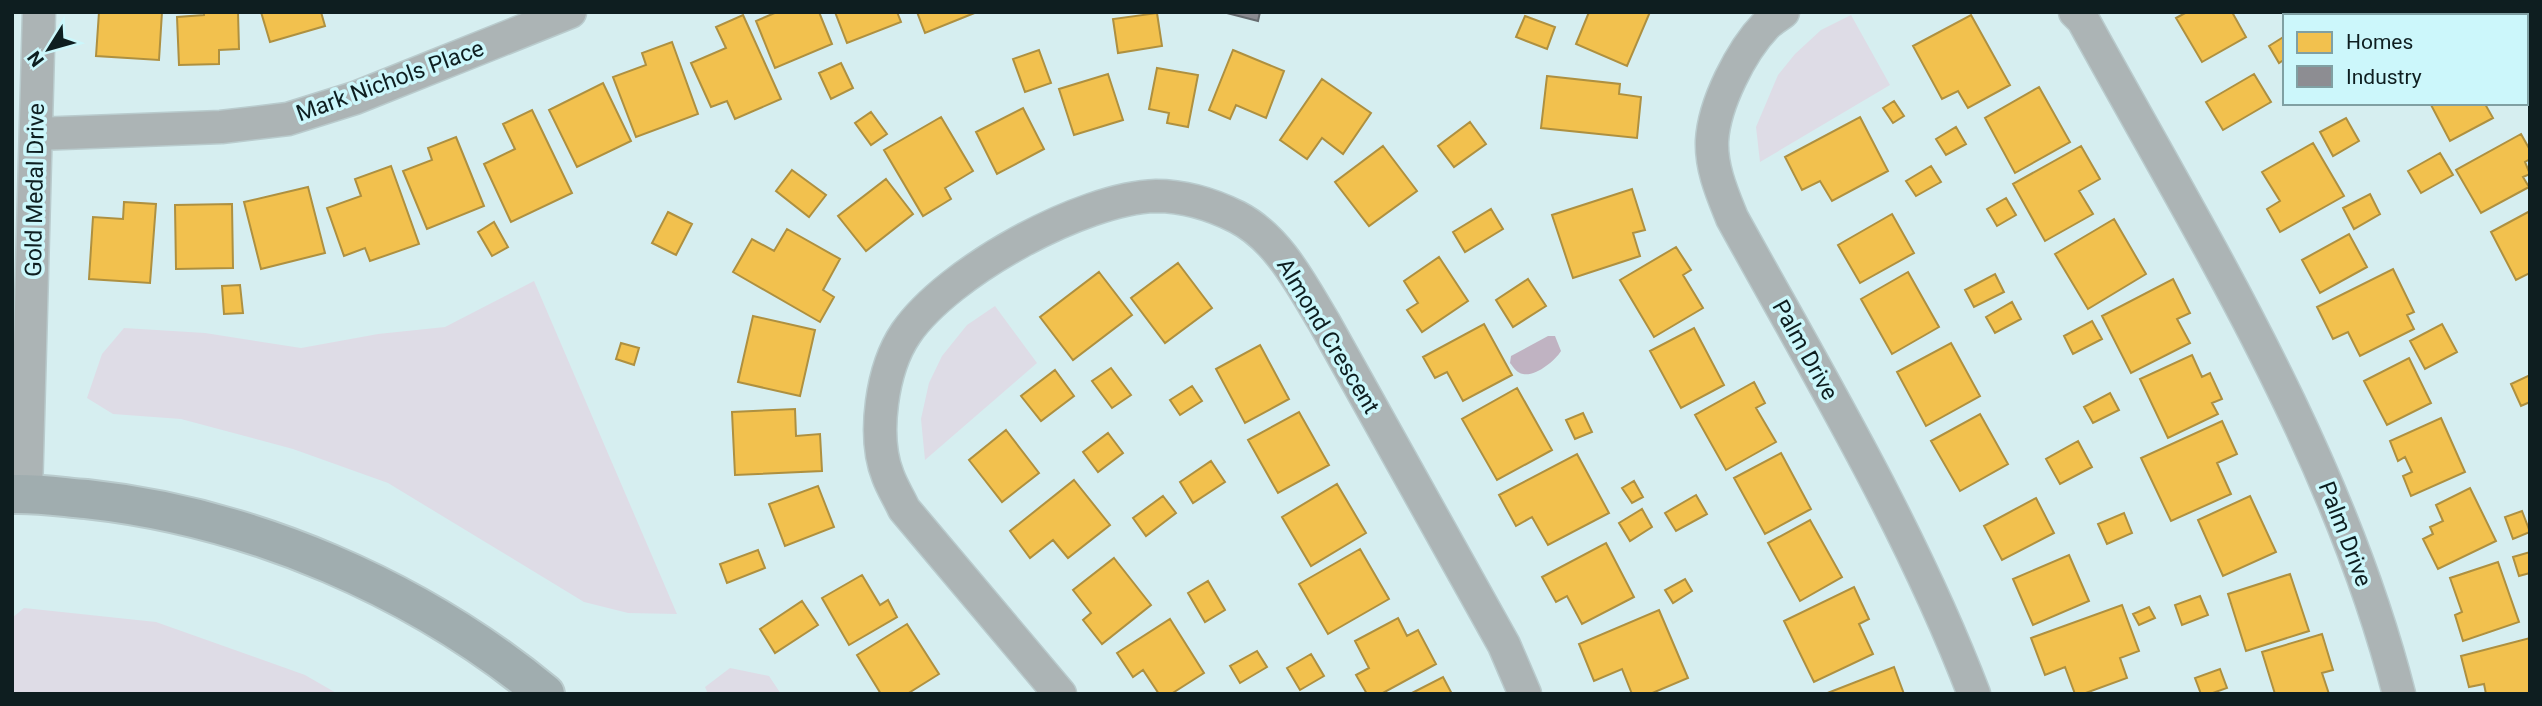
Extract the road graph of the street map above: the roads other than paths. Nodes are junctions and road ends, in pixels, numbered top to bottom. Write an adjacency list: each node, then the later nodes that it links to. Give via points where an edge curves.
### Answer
1 (39, 12): 5 (street, Gold Medal Drive)
2 (570, 12): 5 (street, Mark Nichols Place, via 355,98 288,119 221,127)
3 (1783, 12): 10 (street, Palm Drive, via 1767,23 1746,51 1718,108 1712,141 1716,178 1732,218 1892,508)
4 (2075, 12): 11 (street, Palm Drive, via 2278,376 2355,555)
5 (36, 134): 6 (street, Gold Medal Drive)
6 (19, 493): 7 (main road, via 120,503 232,527 331,565 419,607 513,667)
7 (545, 694)
8 (1060, 694): 9 (street, Almond Crescent, via 904,509 887,474 881,401 905,334 931,302 963,277 1033,236 1100,206 1156,196 1205,203 1239,218 1268,239 1299,280 1504,645)
9 (1525, 694)
10 (1974, 694)
11 (2399, 694)

